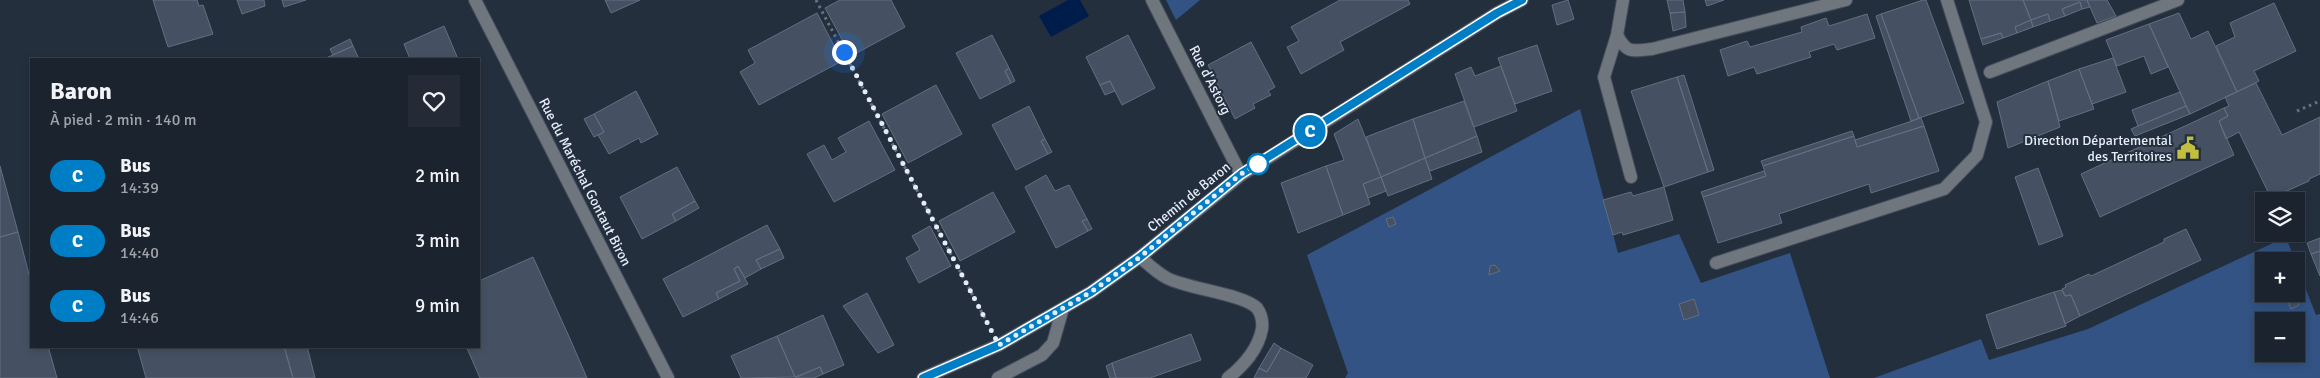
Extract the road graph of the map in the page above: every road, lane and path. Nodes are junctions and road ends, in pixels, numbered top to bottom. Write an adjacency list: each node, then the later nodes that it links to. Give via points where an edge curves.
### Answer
1 (475, 0): 19 (street, Rue du Maréchal Gontaut Biron)
2 (816, 0): 18 (path)
3 (1152, 0): 13 (street, Rue d'Astorg)
4 (1522, 0): 13 (street, Chemin de Baron)
5 (1623, 0): 9 (street)
6 (1846, 0): 9 (street, via 1652,49 1632,51 1623,46)
7 (1947, 0): 16 (street, via 1986,122 1977,155 1944,189)
8 (2178, 0): 10 (street)
9 (1617, 35): 14 (street, via 1604,77)
10 (1990, 72)
11 (2320, 101): 12 (path)
12 (2297, 111)
13 (1241, 174): 15 (street, Chemin de Baron)
14 (1631, 177)
15 (1140, 257): 17 (street, Chemin de Baron); 22 (street, via 1166,278 1248,302 1257,309 1263,320 1260,340 1244,364)
16 (1716, 263)
17 (1063, 308): 18 (street, Chemin de Baron); 21 (street, via 1053,343 1042,355)
18 (999, 345): 20 (street, Chemin de Baron)
19 (668, 378)
20 (923, 378)
21 (998, 378)
22 (1228, 378)

